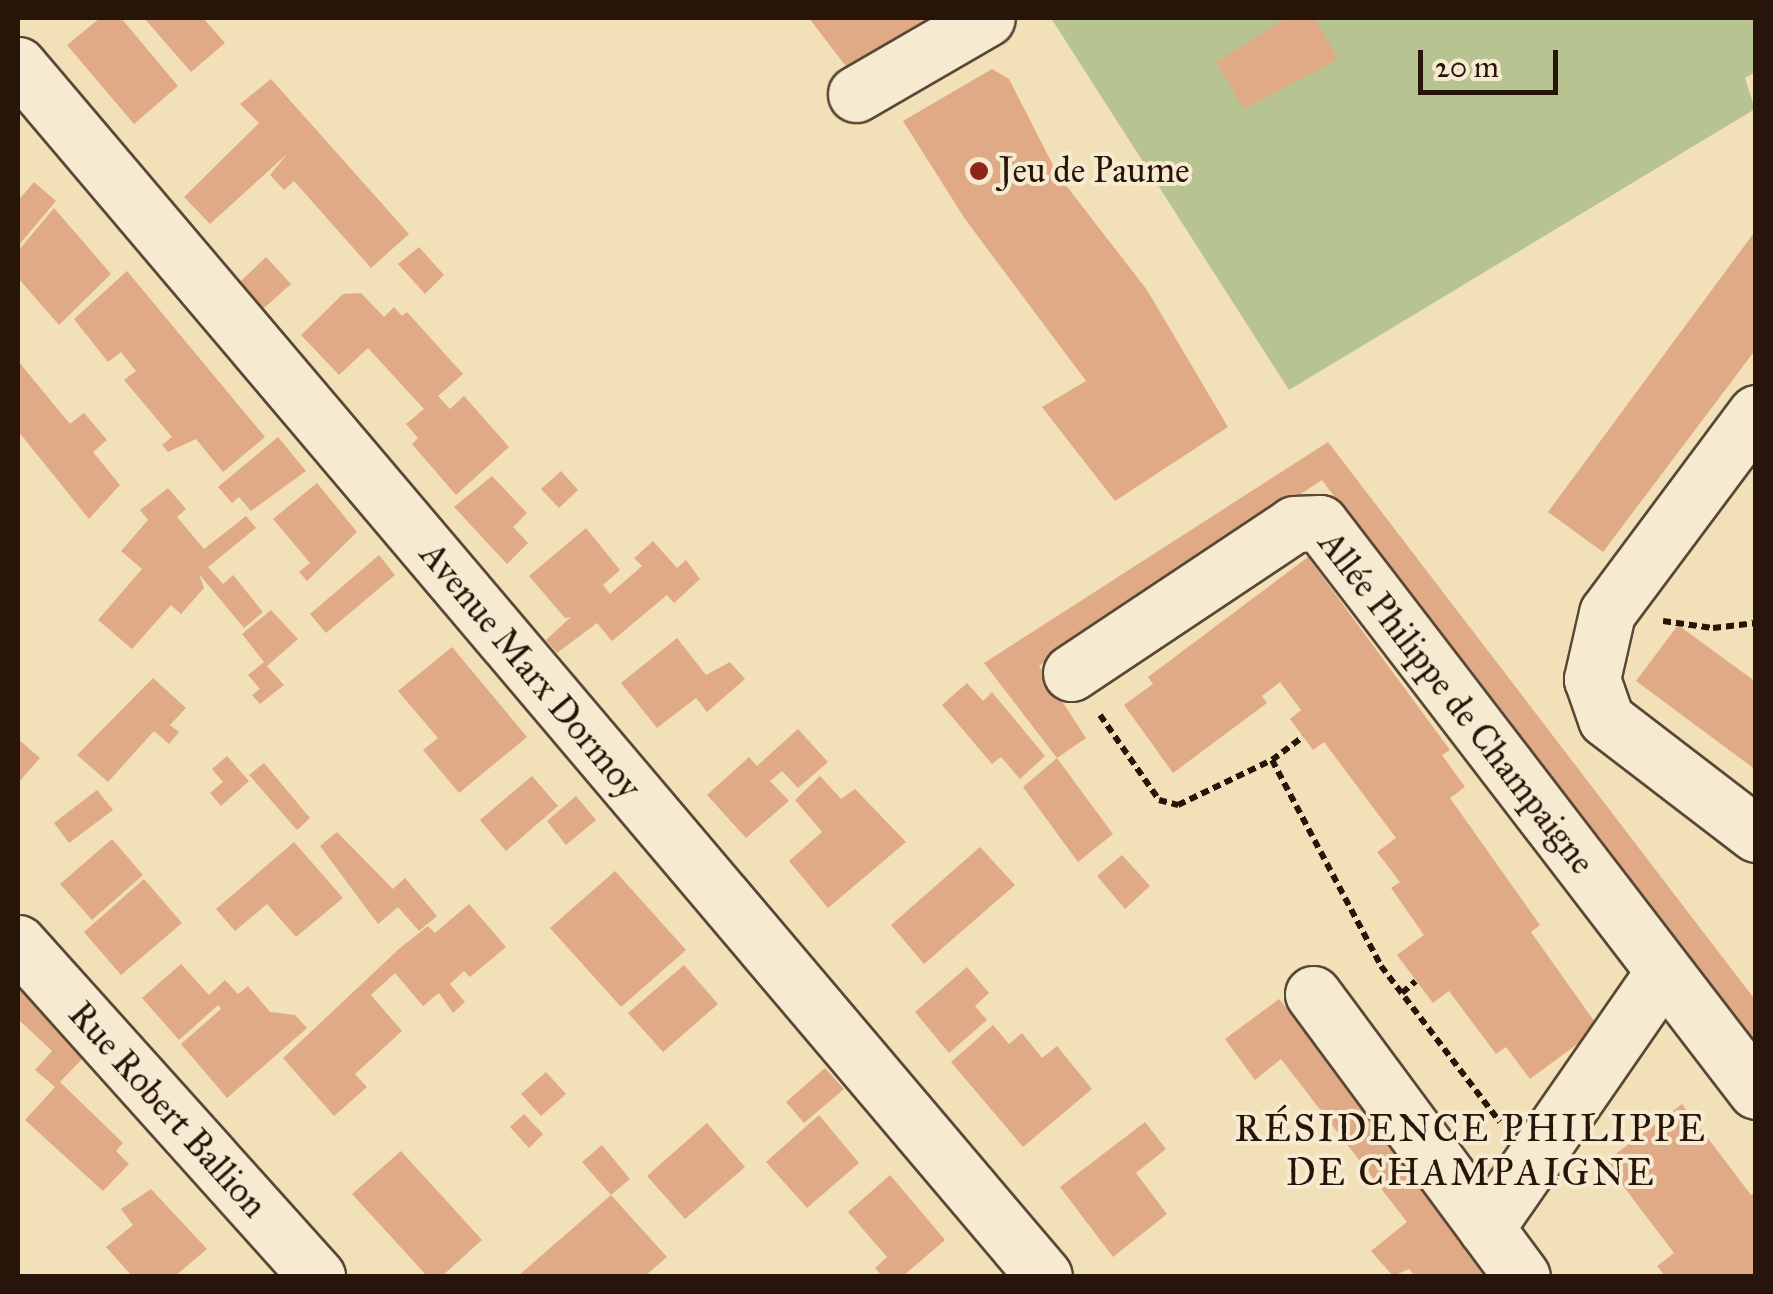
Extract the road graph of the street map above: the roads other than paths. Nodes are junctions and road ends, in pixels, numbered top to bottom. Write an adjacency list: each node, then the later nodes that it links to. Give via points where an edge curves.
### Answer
1 (987, 18): 3 (street)
2 (18, 64): 13 (street, Avenue Marx Dormoy)
3 (856, 94)
4 (1756, 413): 6 (street, via 1607,613 1592,679 1606,719)
5 (1071, 674): 8 (street, Allée Philippe de Champaigne, via 1294,524 1320,523)
6 (1756, 834)
7 (18, 943): 12 (street, Rue Robert Ballion)
8 (1663, 972): 10 (street, Allée Philippe de Champaigne); 11 (street)
9 (1312, 994): 11 (street)
10 (1756, 1091)
11 (1486, 1228): 14 (street)
12 (317, 1276)
13 (1044, 1276)
14 (1522, 1276)

